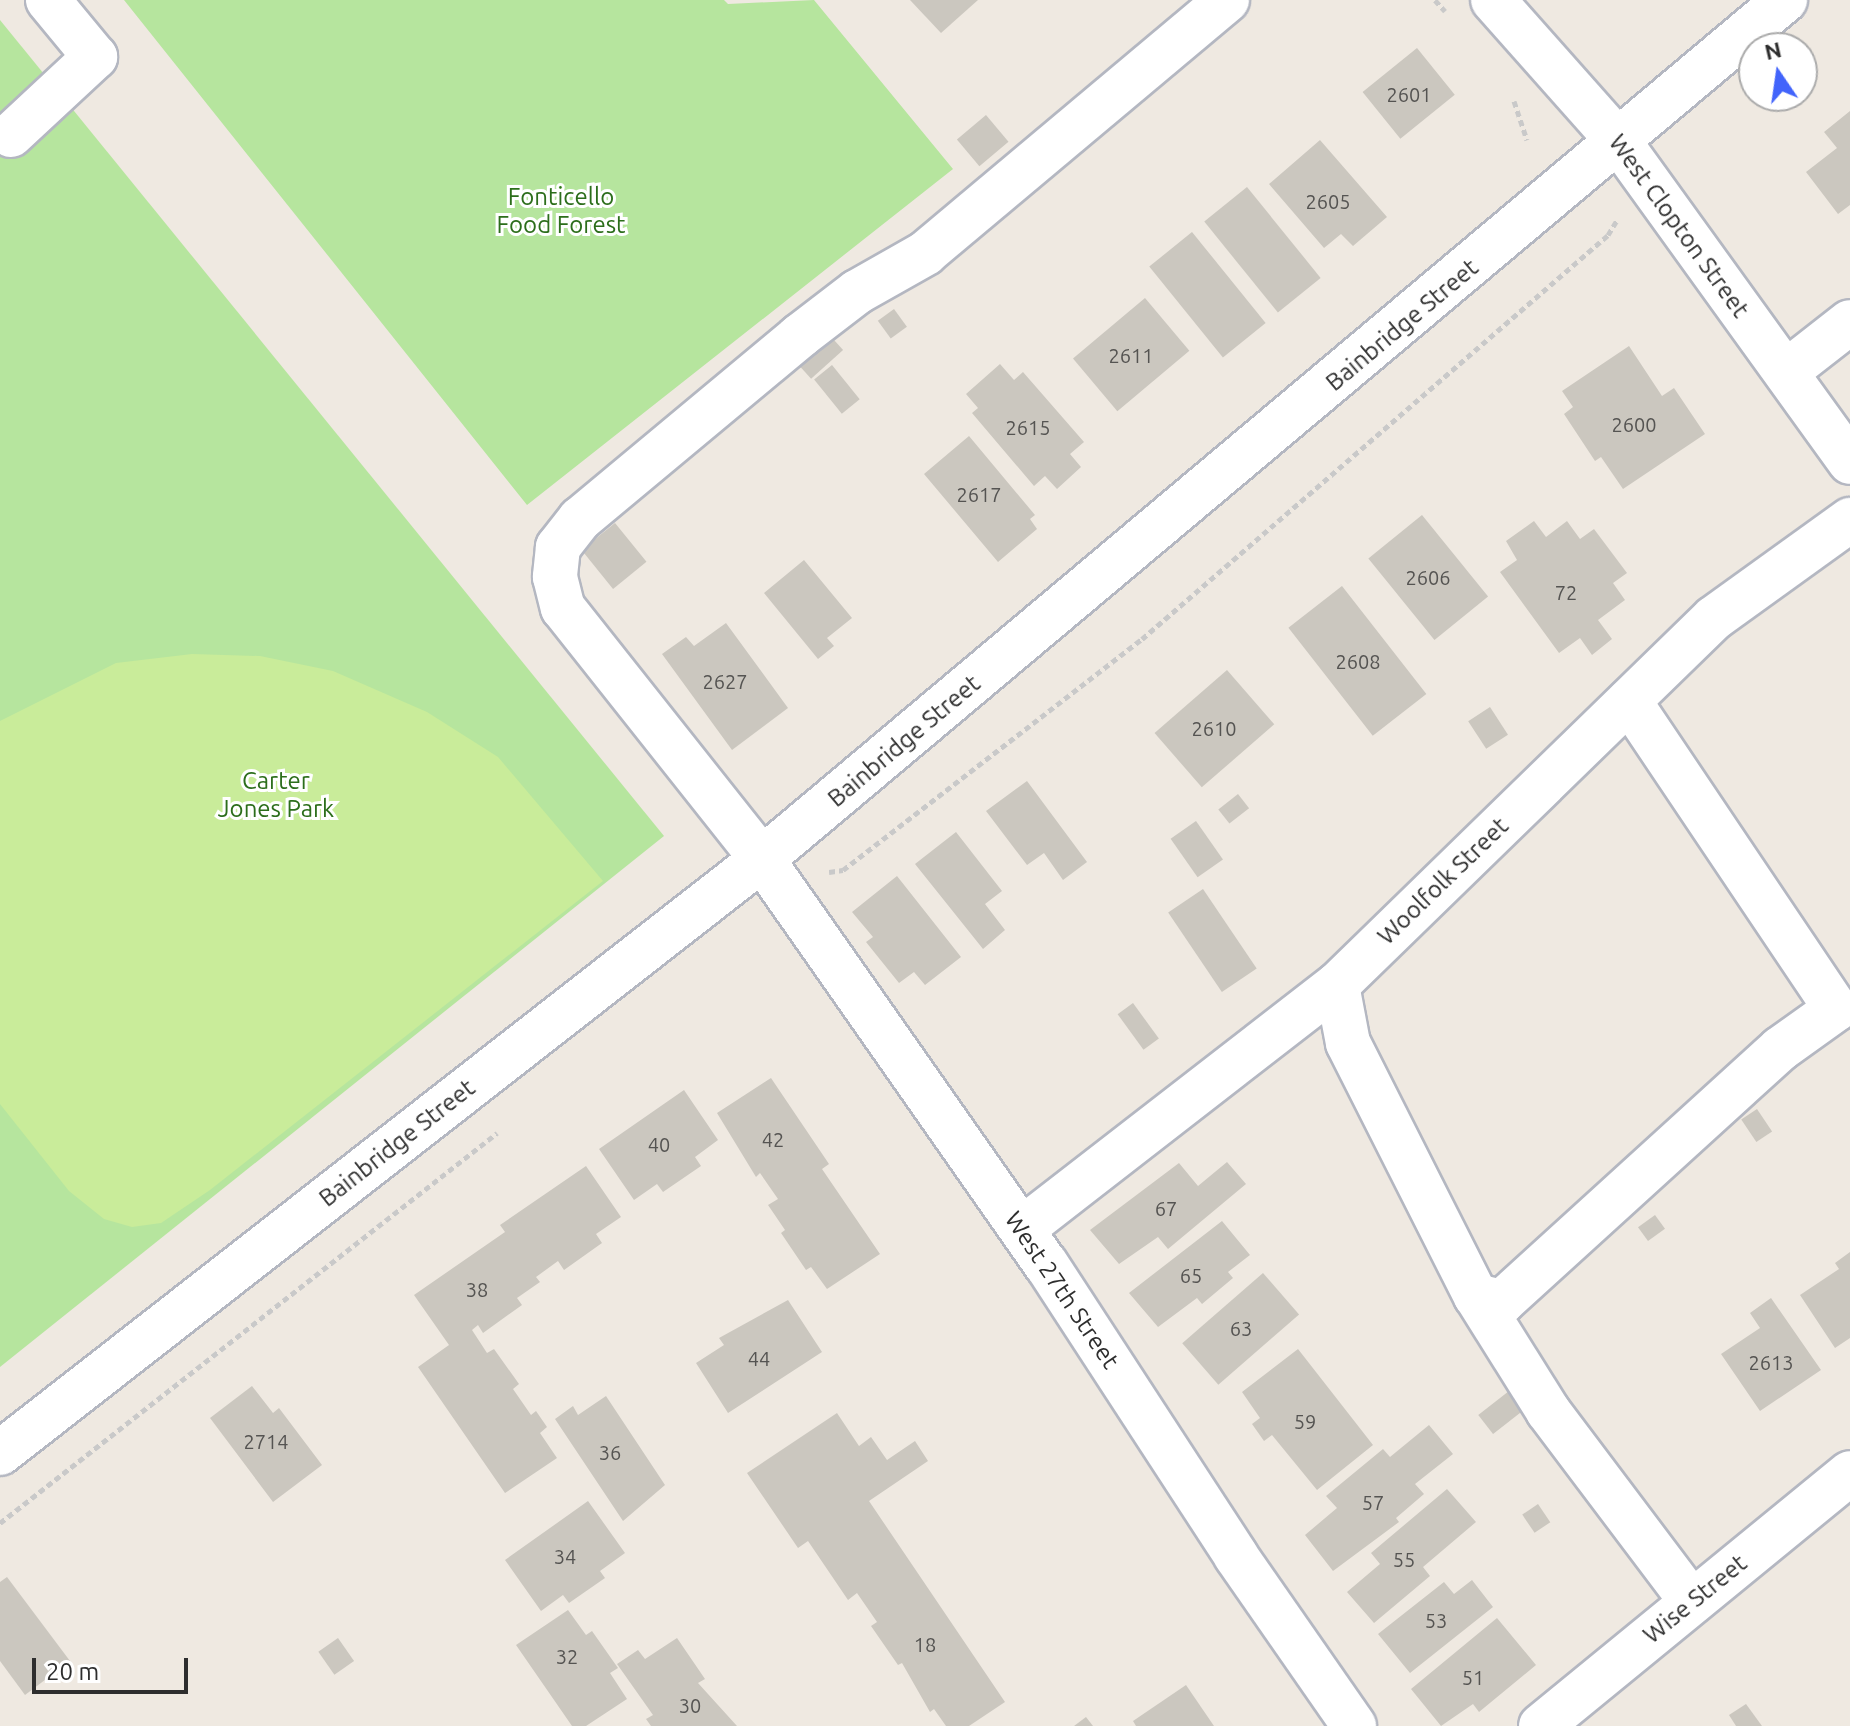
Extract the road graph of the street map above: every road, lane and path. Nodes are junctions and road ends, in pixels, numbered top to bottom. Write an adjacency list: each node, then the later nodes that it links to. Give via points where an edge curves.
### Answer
1 (48, 0): 5 (street, via 95,57)
2 (1227, 0): 13 (street, West 27th Street, via 926,253 857,292 801,335 580,519 558,547 555,577 563,608)
3 (1493, 0): 6 (street, West Clopton Street)
4 (1785, 0): 6 (street, Bainbridge Street)
5 (11, 135)
6 (1620, 143): 9 (street, West Clopton Street); 13 (street, Bainbridge Street)
7 (1618, 219): 14 (path, via 1608,235 1142,639 843,870)
8 (1850, 322): 9 (street)
9 (1786, 372): 10 (street, West Clopton Street)
10 (1850, 462)
11 (1850, 520): 12 (street, Woolfolk Street, via 1749,590)
12 (1629, 701): 15 (street, Woolfolk Street); 16 (street)
13 (762, 859): 18 (street, West 27th Street); 20 (street, Bainbridge Street)
14 (823, 873)
15 (1337, 985): 18 (street, Woolfolk Street); 19 (street, via 1348,1043)
16 (1843, 1016): 19 (street, via 1780,1049 1502,1302)
17 (507, 1125): 22 (path)
18 (1022, 1229): 24 (street, West 27th Street)
19 (1476, 1296): 23 (street, via 1548,1411)
20 (0, 1453)
21 (1850, 1473): 23 (street, Wise Street)
22 (0, 1523)
23 (1692, 1602): 25 (street, Wise Street)
24 (1354, 1726)
25 (1541, 1726)

